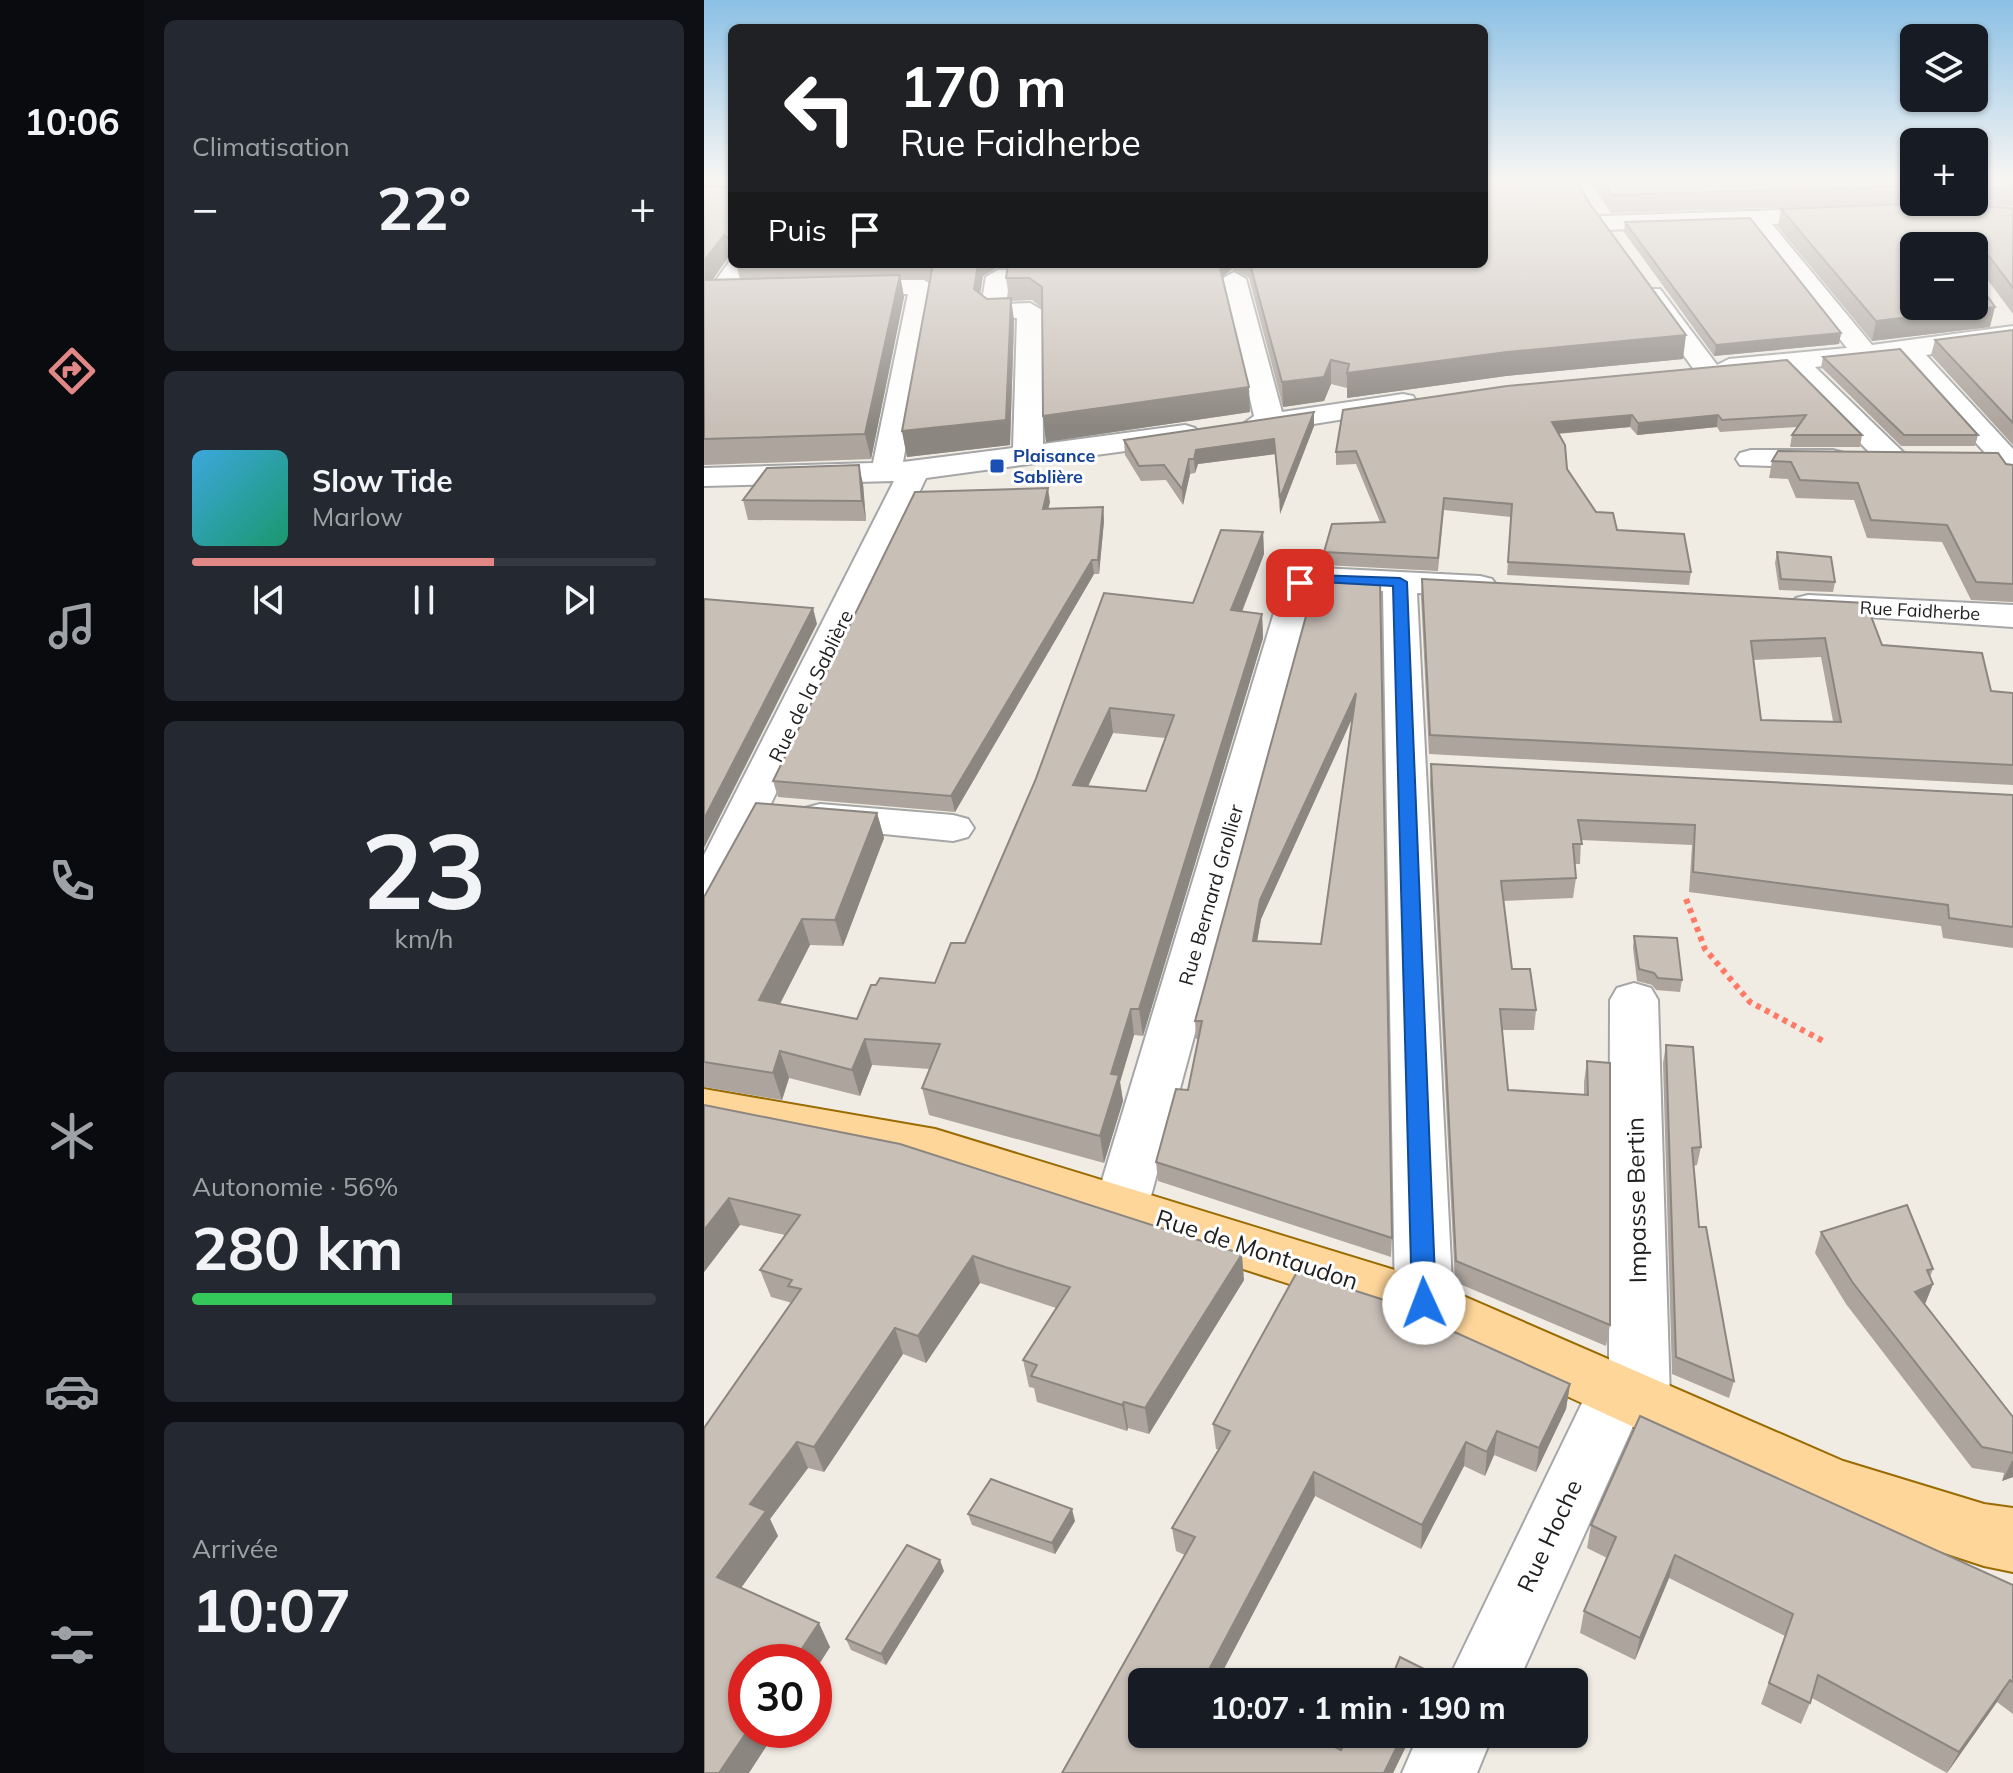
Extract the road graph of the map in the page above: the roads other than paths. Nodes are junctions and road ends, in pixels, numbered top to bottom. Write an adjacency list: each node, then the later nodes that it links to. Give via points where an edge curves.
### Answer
1 (1791, 262): 11 (street)
2 (735, 268): 8 (street)
3 (1636, 273): 13 (street)
4 (1089, 274): 20 (street, via 998,277 992,312 1030,310)
5 (1234, 279): 16 (street)
6 (812, 290): 25 (street, Rue de la Sablière, via 922,286)
7 (781, 292): 8 (street)
8 (711, 295)
9 (2007, 327): 10 (street)
10 (1907, 350): 11 (street); 17 (street)
11 (1865, 354): 12 (street)
12 (1794, 361): 13 (street); 19 (street, via 1869,435)
13 (1707, 369): 14 (street)
14 (1676, 372)
15 (1432, 398): 16 (street)
16 (1270, 422): 20 (street)
17 (1979, 429): 18 (street); 24 (street)
18 (1948, 430)
19 (1897, 446): 22 (street); 23 (street)
20 (1028, 457): 25 (street)
21 (1972, 458): 24 (street)
22 (1751, 459)
23 (1925, 459)
24 (2008, 465)
25 (899, 472): 26 (street); 31 (street, Rue de la Sablière, via 902,501)
26 (704, 477)
27 (1400, 582): 28 (street); 36 (street, Rue Bernard Grollier, via 1320,578 1300,583); 37 (street, via 1422,769)
28 (1510, 588)
29 (1777, 603): 30 (street, Rue Faidherbe)
30 (2013, 616)
31 (750, 811): 32 (street); 33 (street, Rue de la Sablière)
32 (953, 828)
33 (704, 898)
34 (1634, 1000): 38 (street, Impasse Bertin)
35 (704, 1108): 36 (main road, Rue de Montaudon, via 935,1149)
36 (1121, 1207): 37 (main road, Rue de Montaudon)
37 (1424, 1303): 38 (main road, Rue de Montaudon)
38 (1629, 1395): 39 (main road, Rue de Montaudon, via 1834,1488); 40 (street, Rue Hoche)
39 (2013, 1540)
40 (1489, 1668)
41 (1451, 1748): 42 (street)
42 (1439, 1773)

